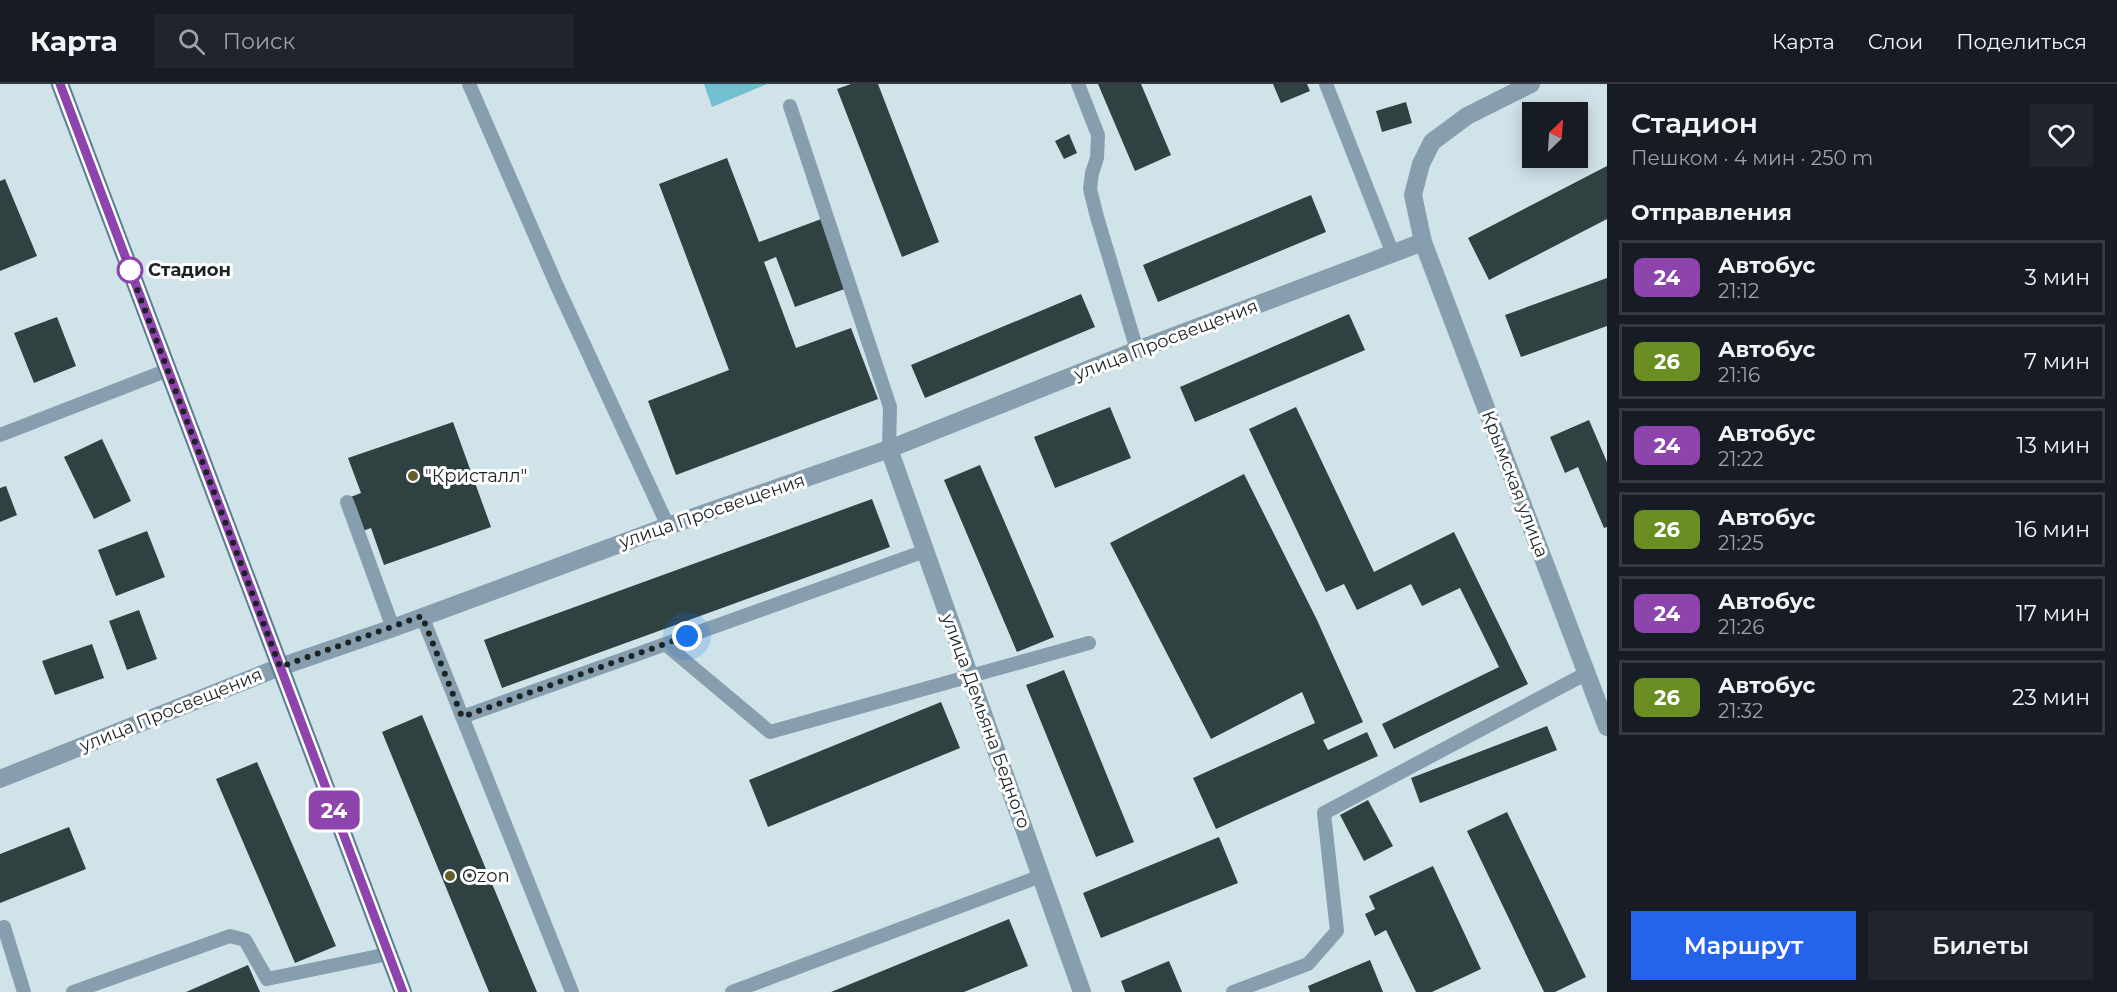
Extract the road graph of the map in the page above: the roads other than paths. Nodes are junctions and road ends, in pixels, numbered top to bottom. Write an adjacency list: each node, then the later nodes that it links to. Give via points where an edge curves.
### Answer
1 (60, 84): 10 (street)
2 (469, 84): 14 (lane)
3 (1078, 84): 9 (lane, via 1098,135 1090,189)
4 (1326, 84): 8 (lane)
5 (1519, 87): 7 (street, Крымская улица, via 1467,116 1432,142 1413,195)
6 (790, 106): 12 (lane, via 890,407)
7 (1423, 242): 8 (street, улица Просвещения); 21 (street, Крымская улица)
8 (1393, 254): 9 (street, улица Просвещения)
9 (1137, 350): 12 (street, улица Просвещения)
10 (168, 370): 11 (lane); 20 (street)
11 (0, 435)
12 (889, 449): 14 (street, улица Просвещения); 15 (street, улица Демьяна Бедного)
13 (347, 502): 17 (lane)
14 (668, 526): 16 (street, улица Просвещения)
15 (925, 551): 19 (lane); 22 (street, улица Демьяна Бедного)
16 (422, 616): 17 (street, улица Просвещения); 23 (lane)
17 (393, 628): 20 (street, улица Просвещения)
18 (1089, 643): 22 (lane)
19 (665, 644): 22 (lane, via 770,732); 23 (lane)
20 (280, 667): 25 (street, улица Просвещения); 28 (street)
21 (1587, 673): 24 (street, Крымская улица); 35 (lane, via 1324,813 1336,931 1308,964)
22 (970, 676): 26 (street, улица Демьяна Бедного)
23 (462, 717): 32 (lane)
24 (1607, 727)
25 (0, 779)
26 (1041, 876): 33 (lane); 34 (street, улица Демьяна Бедного)
27 (0, 929): 29 (lane, via 4,927)
28 (388, 954): 30 (lane, via 267,979 245,940 230,936); 31 (street)
29 (24, 992)
30 (73, 992)
31 (403, 992)
32 (572, 992)
33 (732, 992)
34 (1082, 992)
35 (1233, 992)

